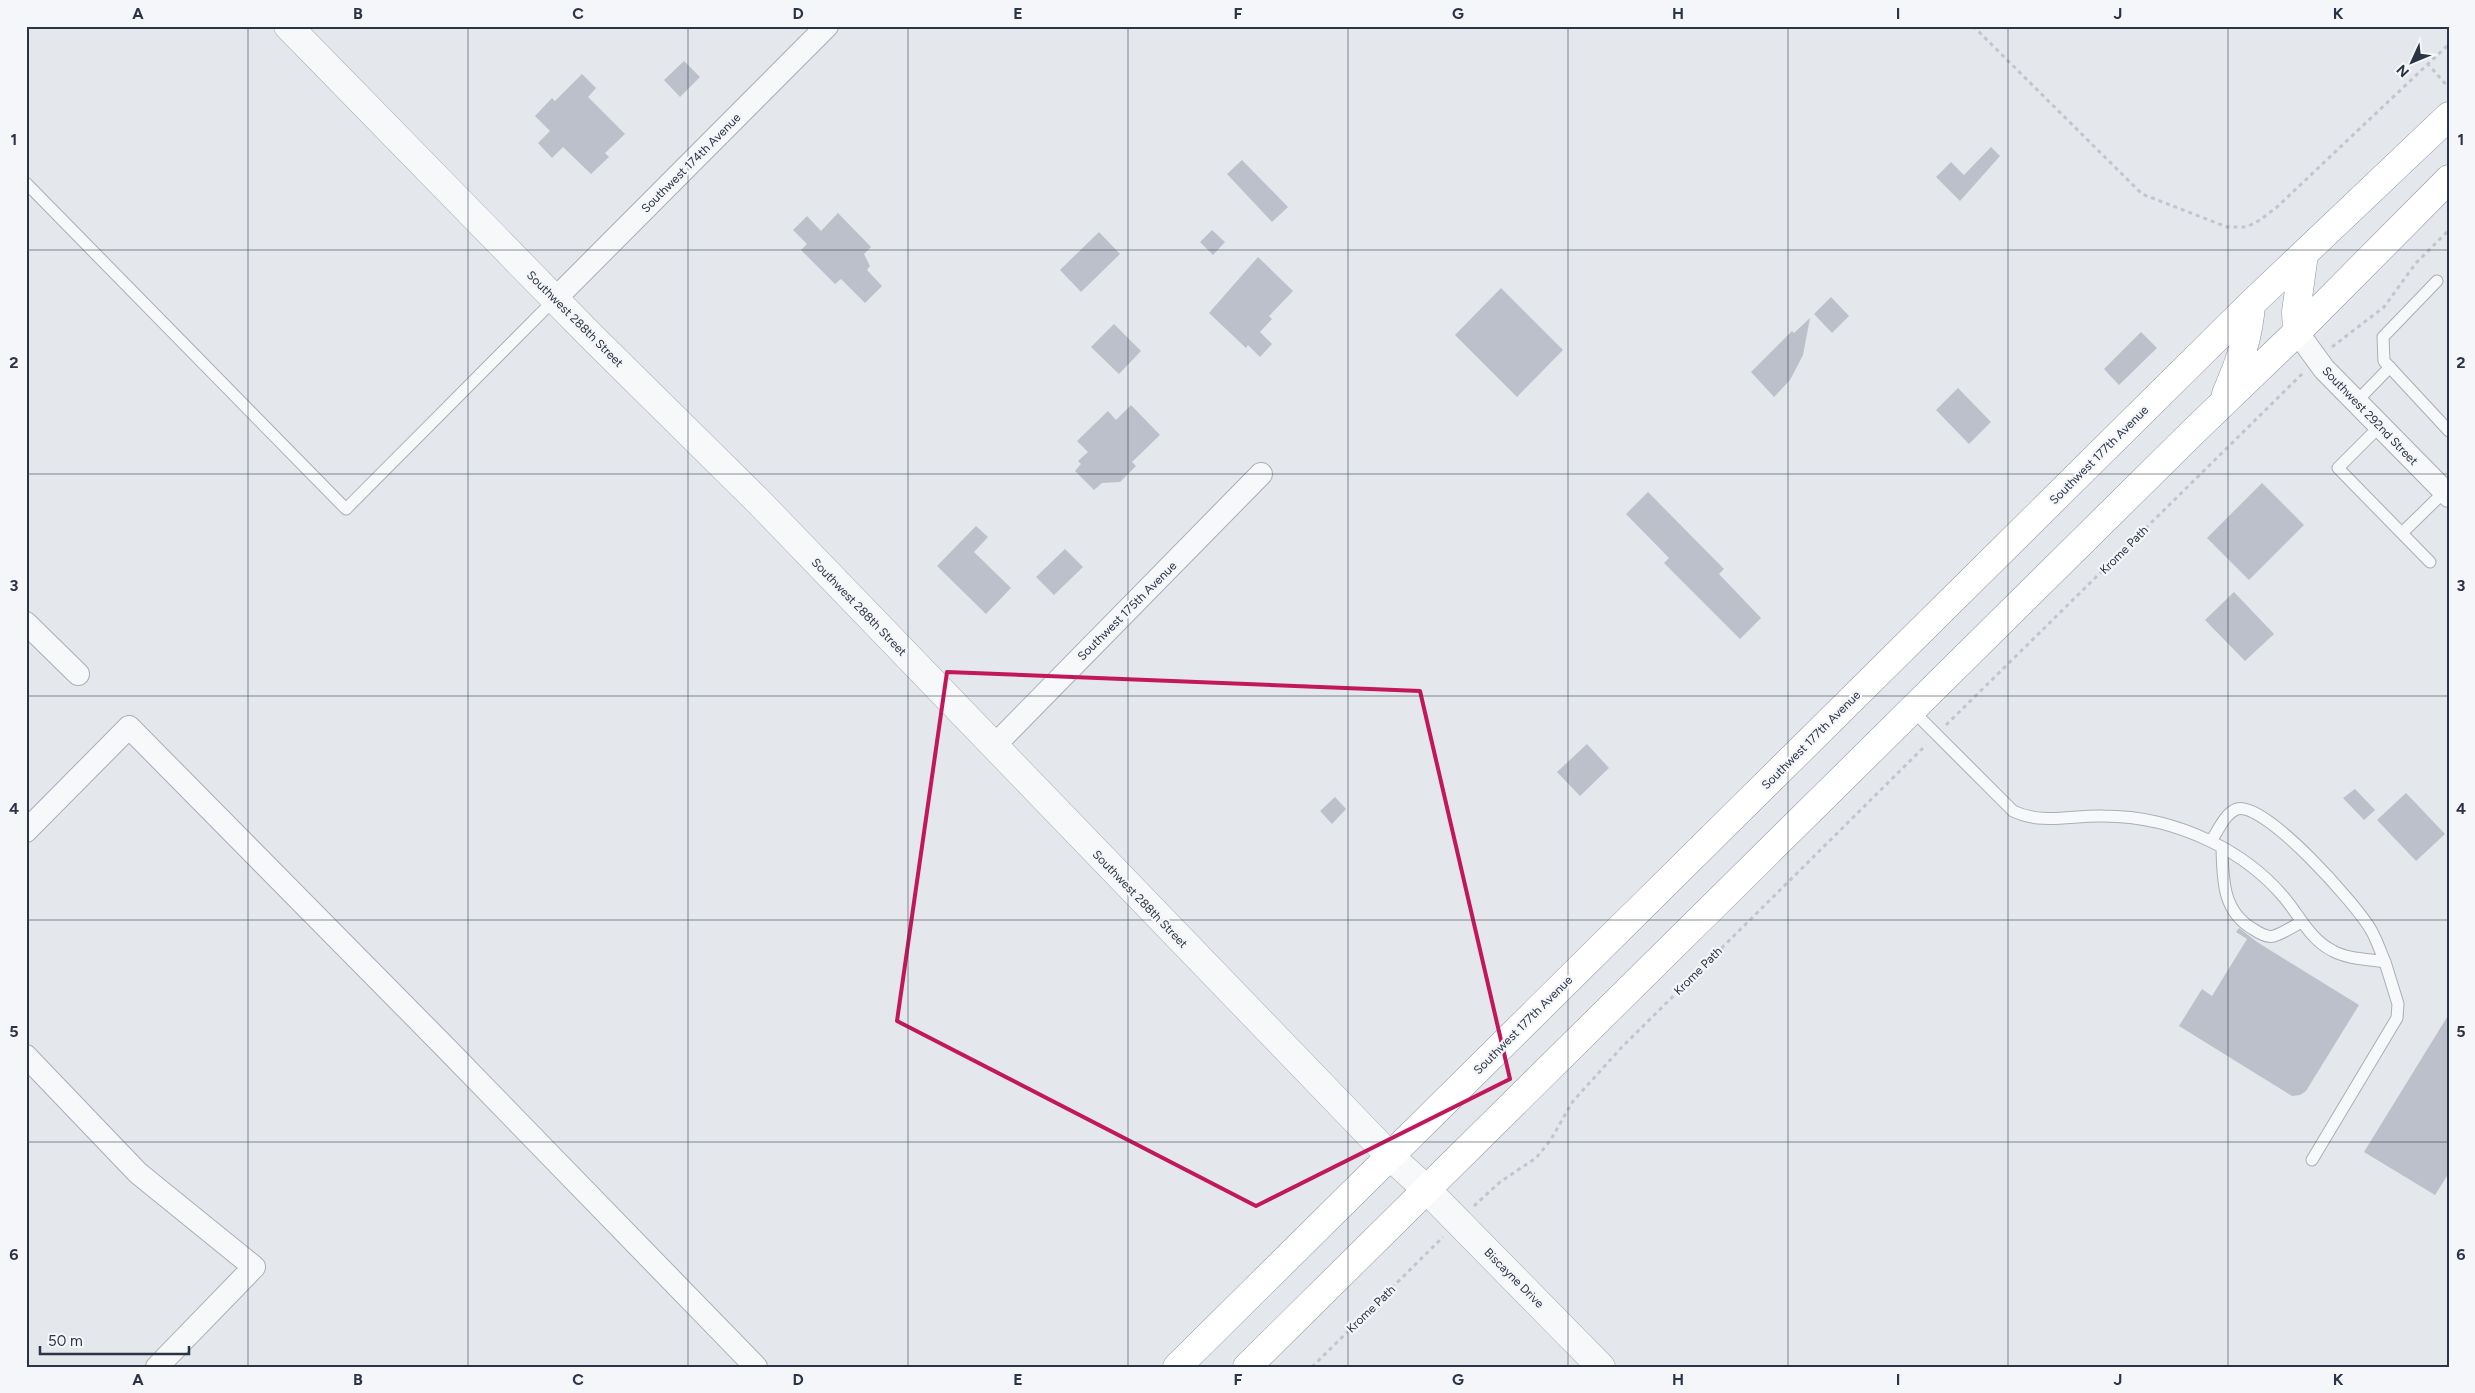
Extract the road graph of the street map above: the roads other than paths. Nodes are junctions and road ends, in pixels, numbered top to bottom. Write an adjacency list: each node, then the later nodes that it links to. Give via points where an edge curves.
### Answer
1 (288, 26): 8 (street, Southwest 288th Street)
2 (826, 26): 8 (street, Southwest 174th Avenue)
3 (2449, 116): 6 (highway, Southwest 177th Avenue)
4 (2449, 179): 10 (highway)
5 (26, 183): 8 (lane, via 346,509)
6 (2304, 254): 9 (highway, Southwest 177th Avenue); 10 (highway, via 2296,312)
7 (2437, 281): 11 (lane, via 2383,338 2384,361)
8 (555, 299): 23 (street, Southwest 288th Street, via 765,509)
9 (2251, 304): 13 (highway, via 2245,346); 30 (highway, Southwest 177th Avenue)
10 (2297, 332): 12 (street, Southwest 292nd Street, via 2317,361); 13 (highway)
11 (2390, 367): 12 (lane); 15 (lane)
12 (2356, 402): 14 (street, Southwest 292nd Street)
13 (2221, 404): 22 (highway)
14 (2380, 426): 17 (street, Southwest 292nd Street); 18 (lane, via 2338,468)
15 (2449, 431)
16 (1262, 474): 23 (street, Southwest 175th Avenue)
17 (2446, 494): 18 (lane)
18 (2402, 533): 19 (lane)
19 (2430, 562)
20 (26, 623): 21 (street)
21 (78, 674)
22 (1912, 710): 25 (lane, via 2002,801 2023,816 2042,819 2132,818 2178,828); 32 (highway)
23 (993, 747): 30 (street, Southwest 288th Street)
24 (26, 831): 34 (street, via 129,727)
25 (2211, 842): 26 (lane); 28 (lane, via 2229,814 2238,809 2258,813 2317,864 2371,929)
26 (2222, 848): 27 (lane, via 2243,859 2270,882); 27 (lane, via 2223,885 2238,917 2260,934 2272,936)
27 (2302, 922): 28 (lane, via 2332,951)
28 (2384, 962): 31 (lane, via 2396,996 2397,1018)
29 (26, 1056): 33 (street, via 138,1173 254,1267)
30 (1390, 1156): 32 (street, Southwest 288th Street); 35 (highway, Southwest 177th Avenue)
31 (2312, 1160)
32 (1427, 1190): 36 (highway); 37 (street, Biscayne Drive)
33 (157, 1367)
34 (756, 1367)
35 (1177, 1367)
36 (1247, 1367)
37 (1601, 1367)

